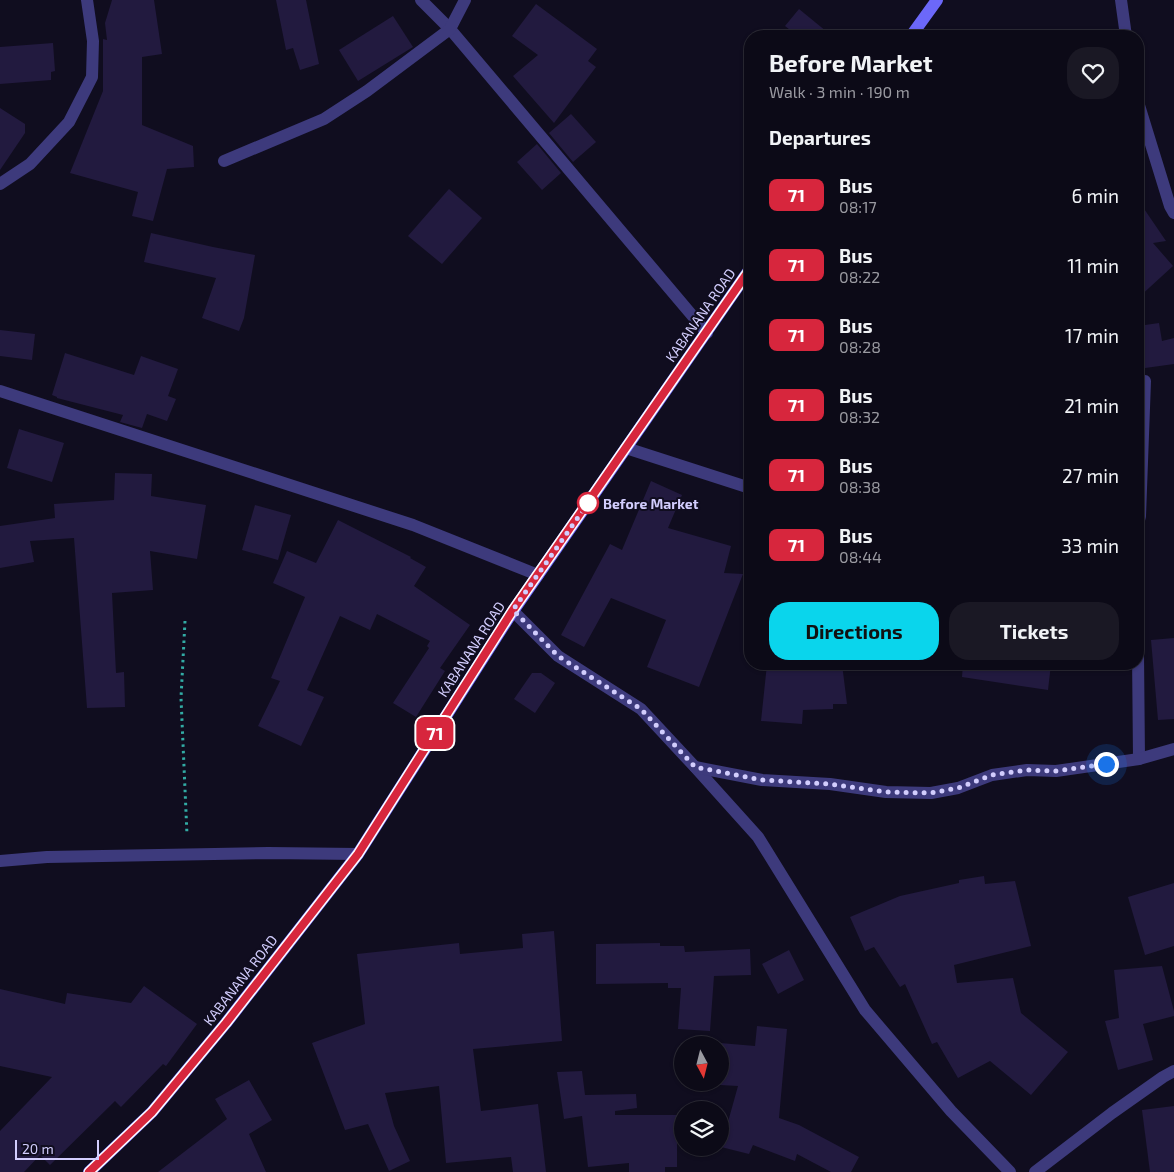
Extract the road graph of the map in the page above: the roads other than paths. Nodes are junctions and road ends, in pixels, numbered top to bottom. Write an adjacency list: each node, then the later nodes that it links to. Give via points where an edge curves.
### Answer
1 (87, 0): 11 (street, via 93,41 92,77 69,122 30,164)
2 (422, 0): 6 (street)
3 (465, 0): 6 (street)
4 (937, 0): 7 (street)
5 (1121, 0): 8 (street)
6 (450, 29): 10 (street, via 324,119); 14 (street)
7 (915, 30)
8 (1125, 30)
9 (1144, 122): 12 (street)
10 (224, 161)
11 (0, 184)
12 (1174, 212)
13 (744, 279): 14 (street, KABANANA ROAD)
14 (706, 333): 18 (street, KABANANA ROAD)
15 (1145, 381): 17 (street)
16 (0, 391): 20 (street, via 414,524)
17 (1144, 408)
18 (626, 448): 19 (street); 20 (street, KABANANA ROAD)
19 (744, 486)
20 (538, 575): 21 (street, KABANANA ROAD)
21 (513, 610): 25 (street, via 558,656 641,709); 26 (street, KABANANA ROAD)
22 (1138, 670): 24 (street)
23 (1174, 749): 24 (street)
24 (1139, 759): 25 (street, via 1056,771 1027,770 992,775 958,788 931,793 762,780)
25 (695, 767): 30 (street, via 758,837 865,1010 951,1111)
26 (358, 854): 27 (street, via 47,857); 29 (street, KABANANA ROAD, via 152,1112)
27 (0, 861)
28 (1174, 1071): 31 (street, via 1112,1113)
29 (89, 1172)
30 (1010, 1172)
31 (1036, 1172)

